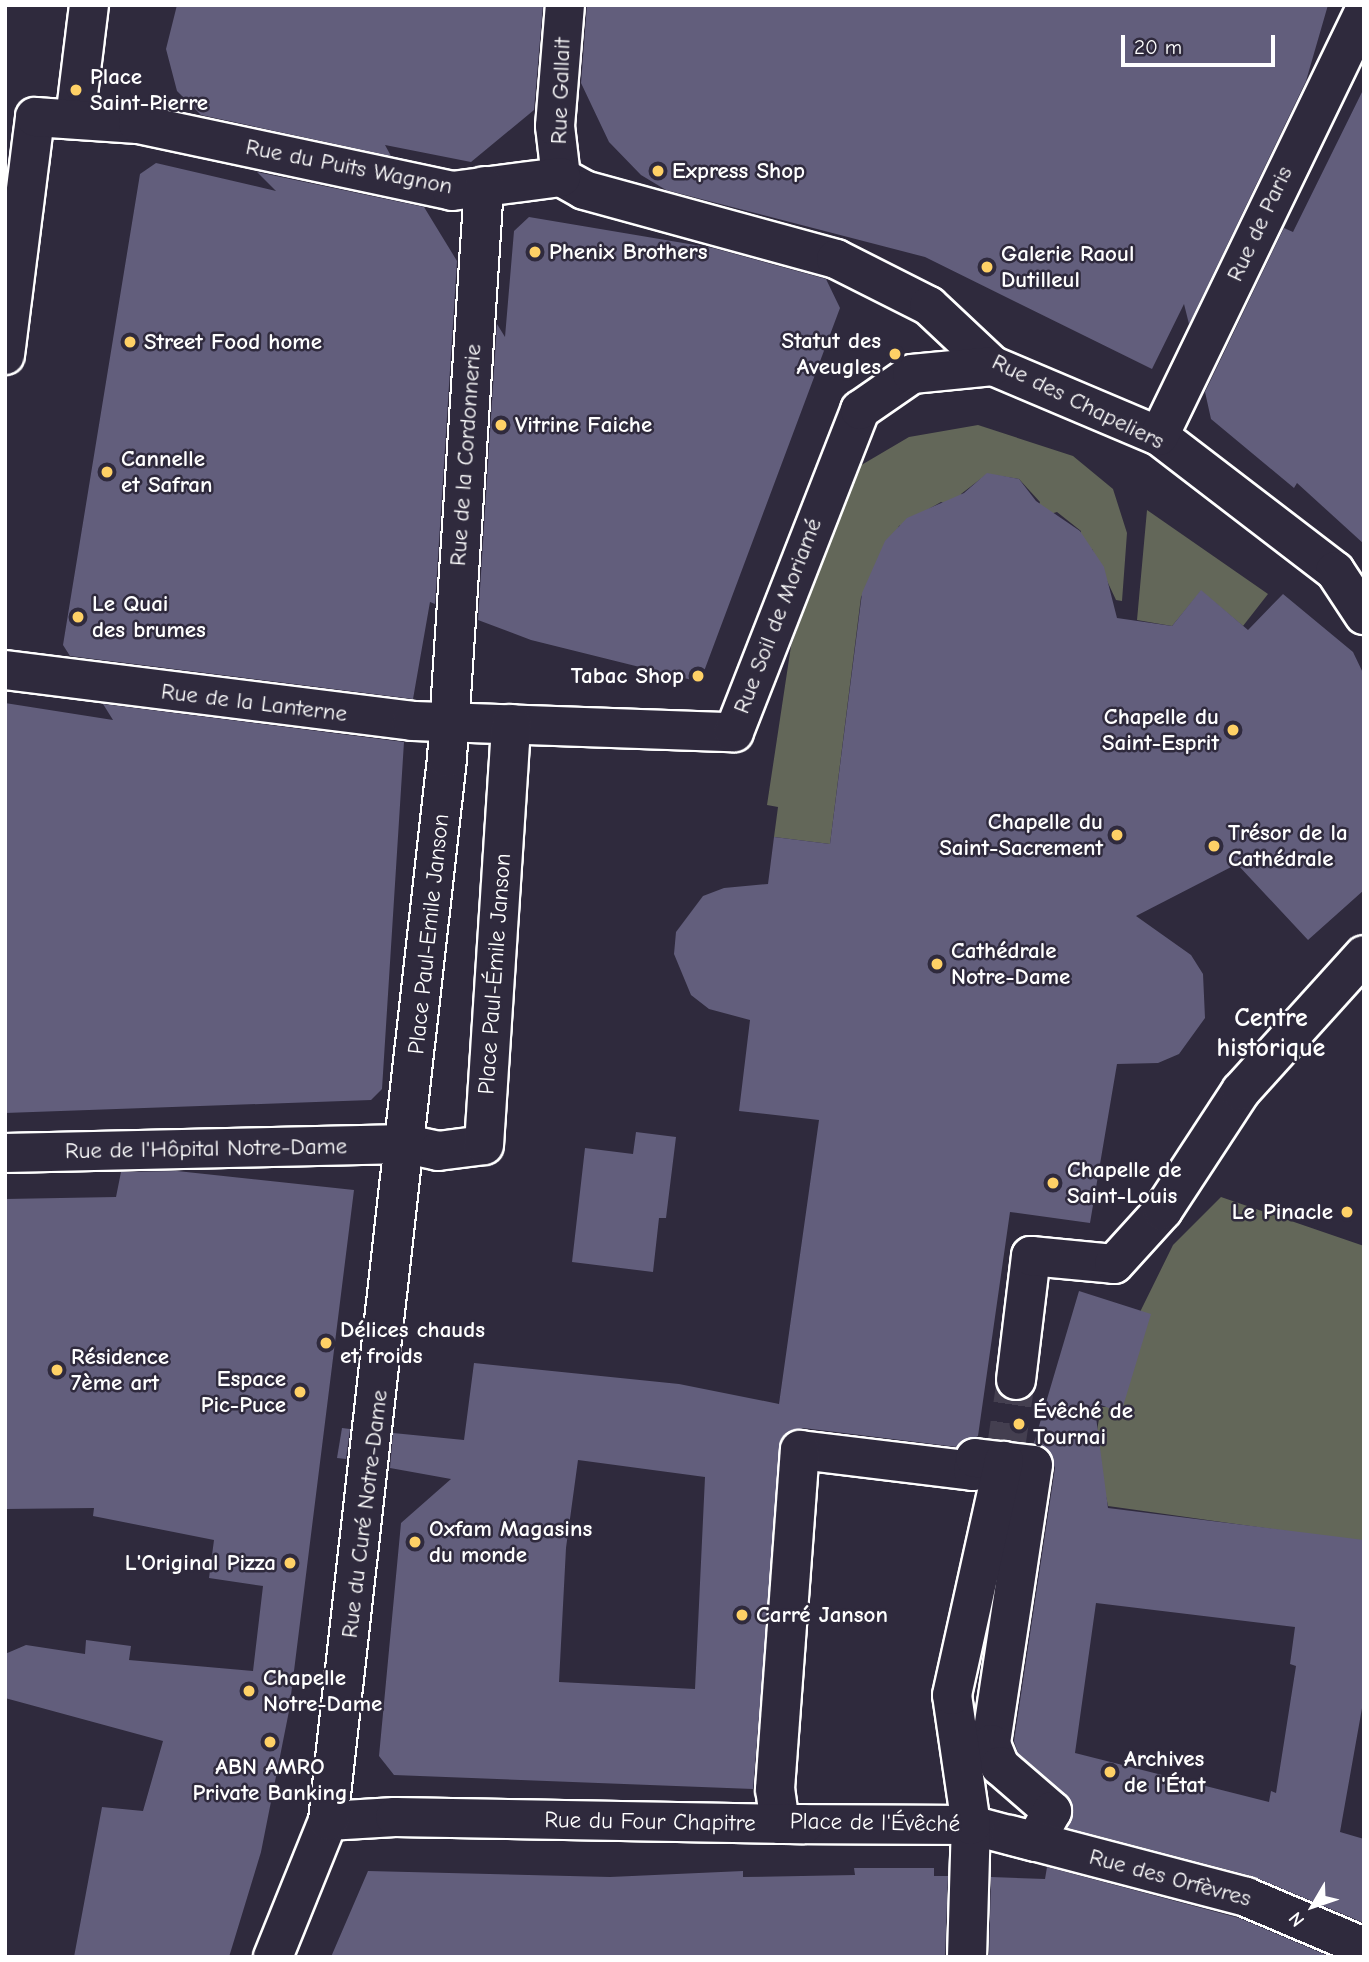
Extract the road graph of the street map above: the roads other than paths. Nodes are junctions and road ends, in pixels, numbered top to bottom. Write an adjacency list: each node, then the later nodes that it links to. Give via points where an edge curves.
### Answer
1 (89, 5): 4 (street)
2 (565, 5): 5 (street, Rue Gallait, via 555,126)
3 (1364, 12): 10 (street, Rue de Paris)
4 (75, 119): 6 (street, Rue du Puits Wagnon, via 138,124 452,191); 7 (street, via 35,117)
5 (561, 177): 6 (street, Rue du Puits Wagnon); 9 (street, Rue des Chapeliers, via 584,190 836,259 929,306)
6 (484, 186): 13 (street, Rue de la Cordonnerie)
7 (20, 194): 8 (street)
8 (5, 355)
9 (993, 366): 10 (street, Rue des Chapeliers); 14 (street, Rue Soil de Moriamé, via 912,374 860,410 734,732)
10 (1159, 436): 11 (street, Rue des Chapeliers, via 1335,571)
11 (1364, 615)
12 (5, 670): 13 (street, Rue de la Lanterne)
13 (450, 724): 14 (street, Rue Soil de Moriamé); 16 (street, Place Paul-Emile Janson)
14 (511, 724): 16 (street, Place Paul-Émile Janson, via 484,1145 438,1151)
15 (1364, 955): 18 (street, via 1241,1091 1163,1210 1114,1264 1031,1256)
16 (407, 1144): 17 (street, Rue de l'Hôpital Notre-Dame); 20 (street, Rue du Curé Notre-Dame)
17 (5, 1153)
18 (1016, 1380)
19 (1004, 1461): 22 (street, Place de l'Évêché, via 975,1458 973,1471 800,1450 775,1789); 23 (street, Place de l'Évêché, via 952,1695); 24 (street, Place de l'Évêché, via 1033,1465 991,1744 1000,1766 1052,1811)
20 (328, 1821): 22 (street, Rue du Four Chapitre, via 395,1817); 26 (street, Rue du Curé Notre-Dame)
21 (890, 1822): 22 (street, Rue du Four Chapitre); 23 (street, Place de l'Évêché)
22 (787, 1824)
23 (971, 1825): 24 (street, Place de l'Évêché); 27 (street)
24 (1035, 1842): 25 (street, Rue des Orfèvres, via 1246,1897)
25 (1364, 1947)
26 (273, 1957)
27 (967, 1957)

